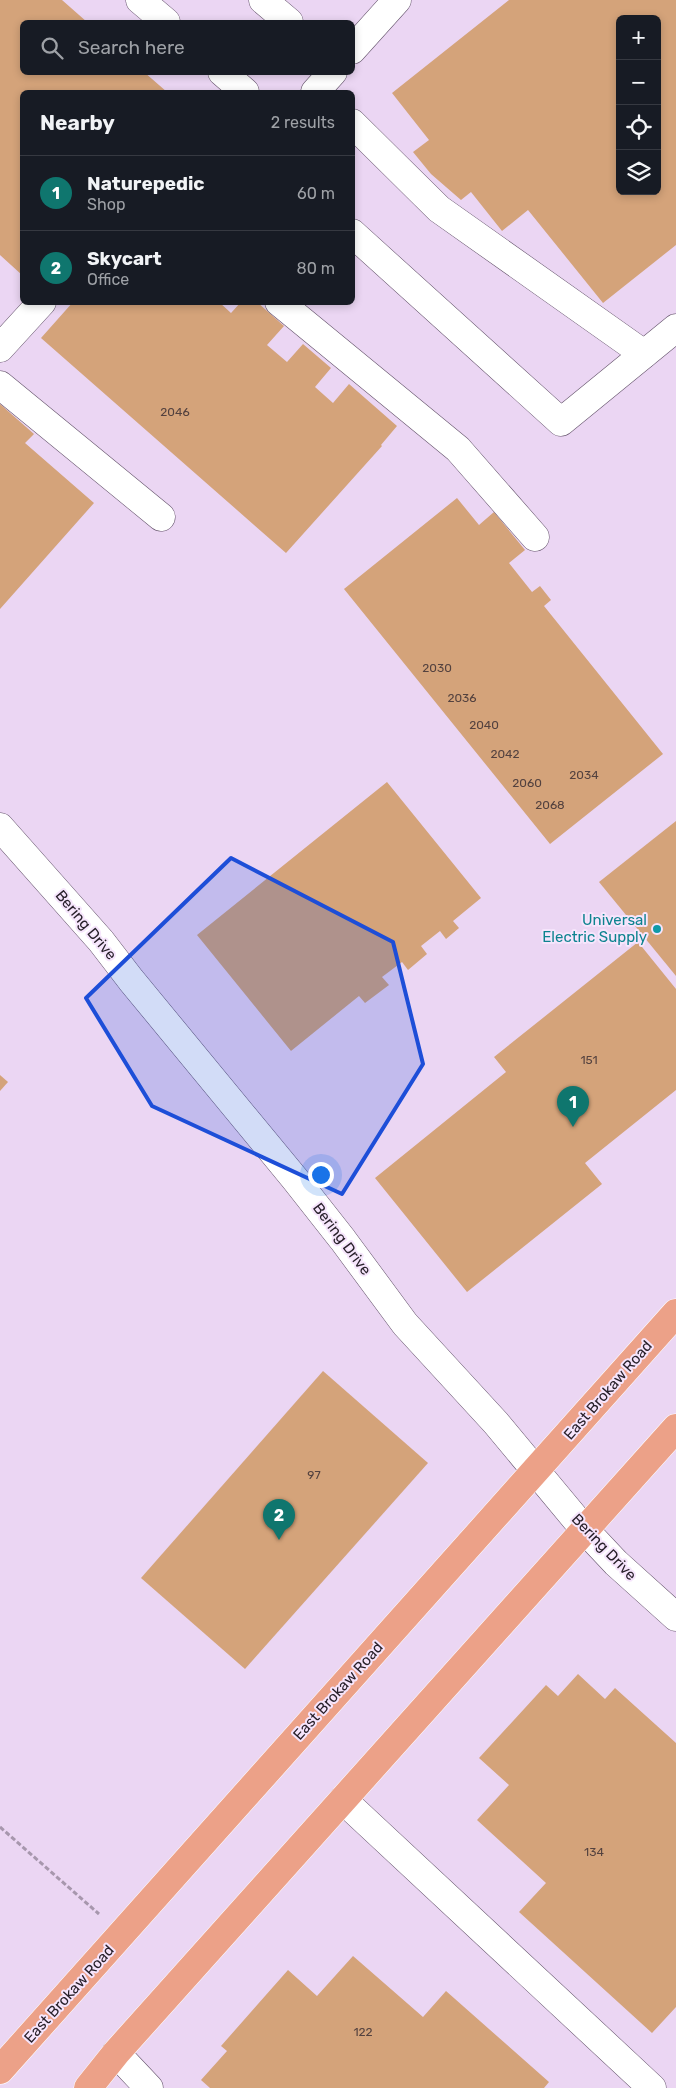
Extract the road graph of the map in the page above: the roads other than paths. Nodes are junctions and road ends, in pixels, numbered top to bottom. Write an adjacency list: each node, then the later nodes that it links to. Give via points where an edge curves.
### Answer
1 (140, 0): 4 (street)
2 (263, 0): 5 (street)
3 (397, 0): 6 (street)
4 (164, 20)
5 (286, 20)
6 (355, 47)
7 (225, 75): 8 (street)
8 (243, 90)
9 (355, 126): 15 (street, via 439,210)
10 (355, 236): 15 (street, via 561,422)
11 (39, 305): 14 (street)
12 (283, 305): 18 (street, via 458,449)
13 (676, 328): 15 (street)
14 (0, 348)
15 (644, 354)
16 (0, 385): 17 (street)
17 (161, 517)
18 (535, 537)
19 (0, 827): 22 (street, Bering Drive, via 101,941 325,1217 405,1324 496,1423)
20 (676, 1313): 22 (main road, East Brokaw Road)
21 (676, 1428): 23 (main road)
22 (535, 1472): 23 (street, Bering Drive); 27 (main road, East Brokaw Road)
23 (584, 1529): 24 (street, Bering Drive); 25 (main road)
24 (676, 1617)
25 (343, 1800): 26 (main road); 30 (street)
26 (116, 2053): 28 (main road); 29 (street)
27 (0, 2070)
28 (88, 2088)
29 (149, 2088)
30 (652, 2088)

